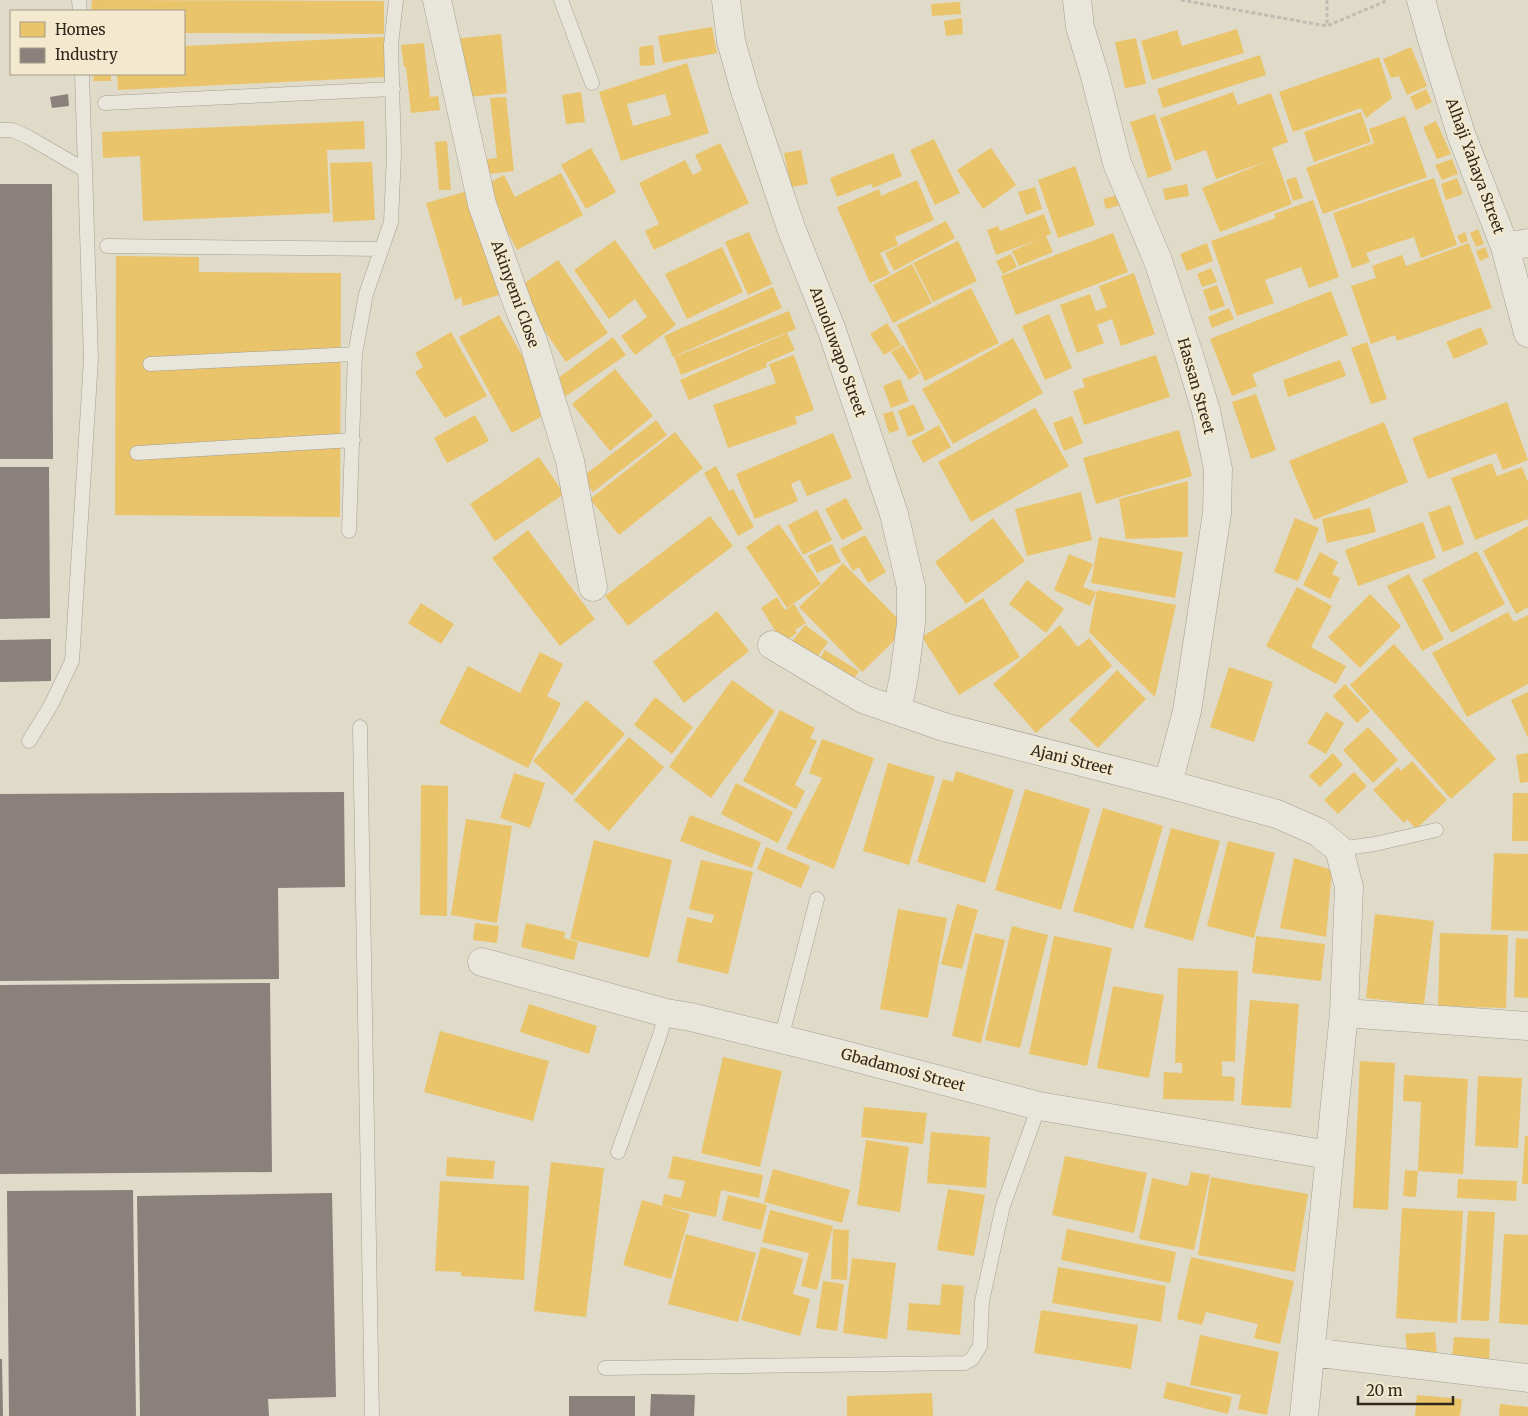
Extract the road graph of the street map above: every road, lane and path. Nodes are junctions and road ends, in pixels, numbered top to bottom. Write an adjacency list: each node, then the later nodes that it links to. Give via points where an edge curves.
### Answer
1 (396, 0): 13 (lane, via 391,46)
2 (437, 0): 26 (street, Akinyemi Close, via 482,204 533,341 570,461)
3 (561, 0): 12 (lane)
4 (726, 0): 28 (street, Anuoluwapo Street, via 731,41 746,91 791,228 831,328 894,514 911,587 911,623)
5 (1077, 0): 31 (street, Hassan Street, via 1080,27 1117,162 1158,261 1190,358 1206,411 1218,469 1217,513 1187,711)
6 (1181, 0): 10 (path)
7 (1327, 0): 10 (path)
8 (1388, 0): 10 (path)
9 (1421, 0): 17 (street, Alhaji Yahaya Street, via 1461,134)
10 (1327, 26)
11 (82, 75): 16 (lane)
12 (592, 83)
13 (393, 89): 14 (lane); 19 (lane, via 391,222)
14 (105, 103)
15 (0, 130): 16 (lane, via 12,130 28,137)
16 (85, 170): 30 (lane, via 91,359 72,661)
17 (1517, 245): 20 (street, Alhaji Yahaya Street)
18 (107, 246): 19 (lane)
19 (382, 249): 21 (lane, via 366,294)
20 (1528, 332)
21 (355, 354): 22 (lane); 23 (lane)
22 (150, 364)
23 (352, 440): 24 (lane); 25 (lane)
24 (137, 453)
25 (349, 531)
26 (593, 587)
27 (772, 645): 28 (street, Ajani Street, via 863,699)
28 (897, 710): 31 (street, Ajani Street, via 944,727)
29 (360, 727): 46 (lane)
30 (29, 741)
31 (1168, 784): 33 (street, Ajani Street, via 1277,814 1318,832)
32 (1436, 830): 33 (lane)
33 (1339, 850): 37 (street, via 1349,887)
34 (817, 899): 39 (lane)
35 (482, 962): 36 (street, Gbadamosi Street)
36 (666, 1013): 39 (street, Gbadamosi Street); 41 (lane)
37 (1344, 1013): 38 (street); 42 (street)
38 (1528, 1026)
39 (781, 1039): 40 (street, Gbadamosi Street)
40 (1039, 1106): 42 (street, Gbadamosi Street); 44 (lane, via 1003,1206 982,1301 980,1346 972,1359 965,1363)
41 (618, 1152)
42 (1329, 1155): 43 (street)
43 (1312, 1352): 45 (street); 47 (street)
44 (605, 1368)
45 (1528, 1378)
46 (372, 1416)
47 (1304, 1416)

